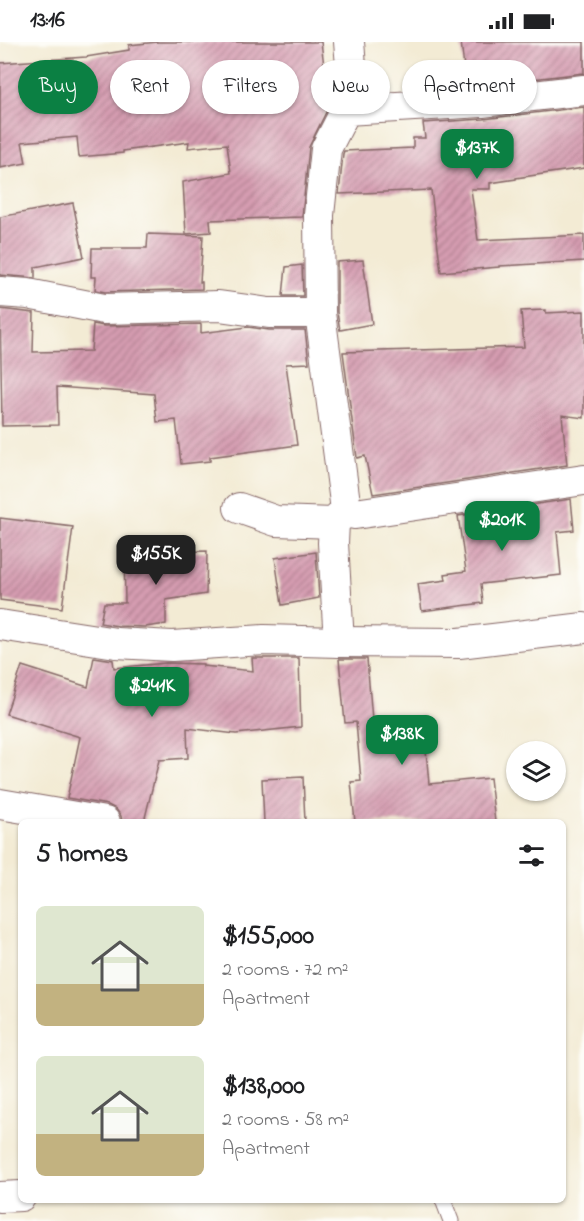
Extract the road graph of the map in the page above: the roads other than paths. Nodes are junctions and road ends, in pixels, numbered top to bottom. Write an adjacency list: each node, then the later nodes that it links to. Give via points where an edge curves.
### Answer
1 (349, 42): 2 (street)
2 (350, 60)
3 (584, 90): 4 (street)
4 (390, 107)
5 (344, 114): 7 (street, via 326,149 319,215)
6 (0, 292): 7 (street, via 104,309 219,306 269,313)
7 (320, 313): 10 (street)
8 (584, 480): 10 (street)
9 (239, 508): 10 (street, via 276,521)
10 (340, 517): 13 (street, via 333,543)
11 (0, 625): 13 (street, via 116,643 172,646 264,640)
12 (584, 628): 13 (street, via 459,643)
13 (339, 642)
14 (0, 804): 15 (street)
15 (88, 819)
16 (18, 1196): 17 (street)
17 (0, 1197)
18 (444, 1203): 19 (lane)
19 (451, 1221)

